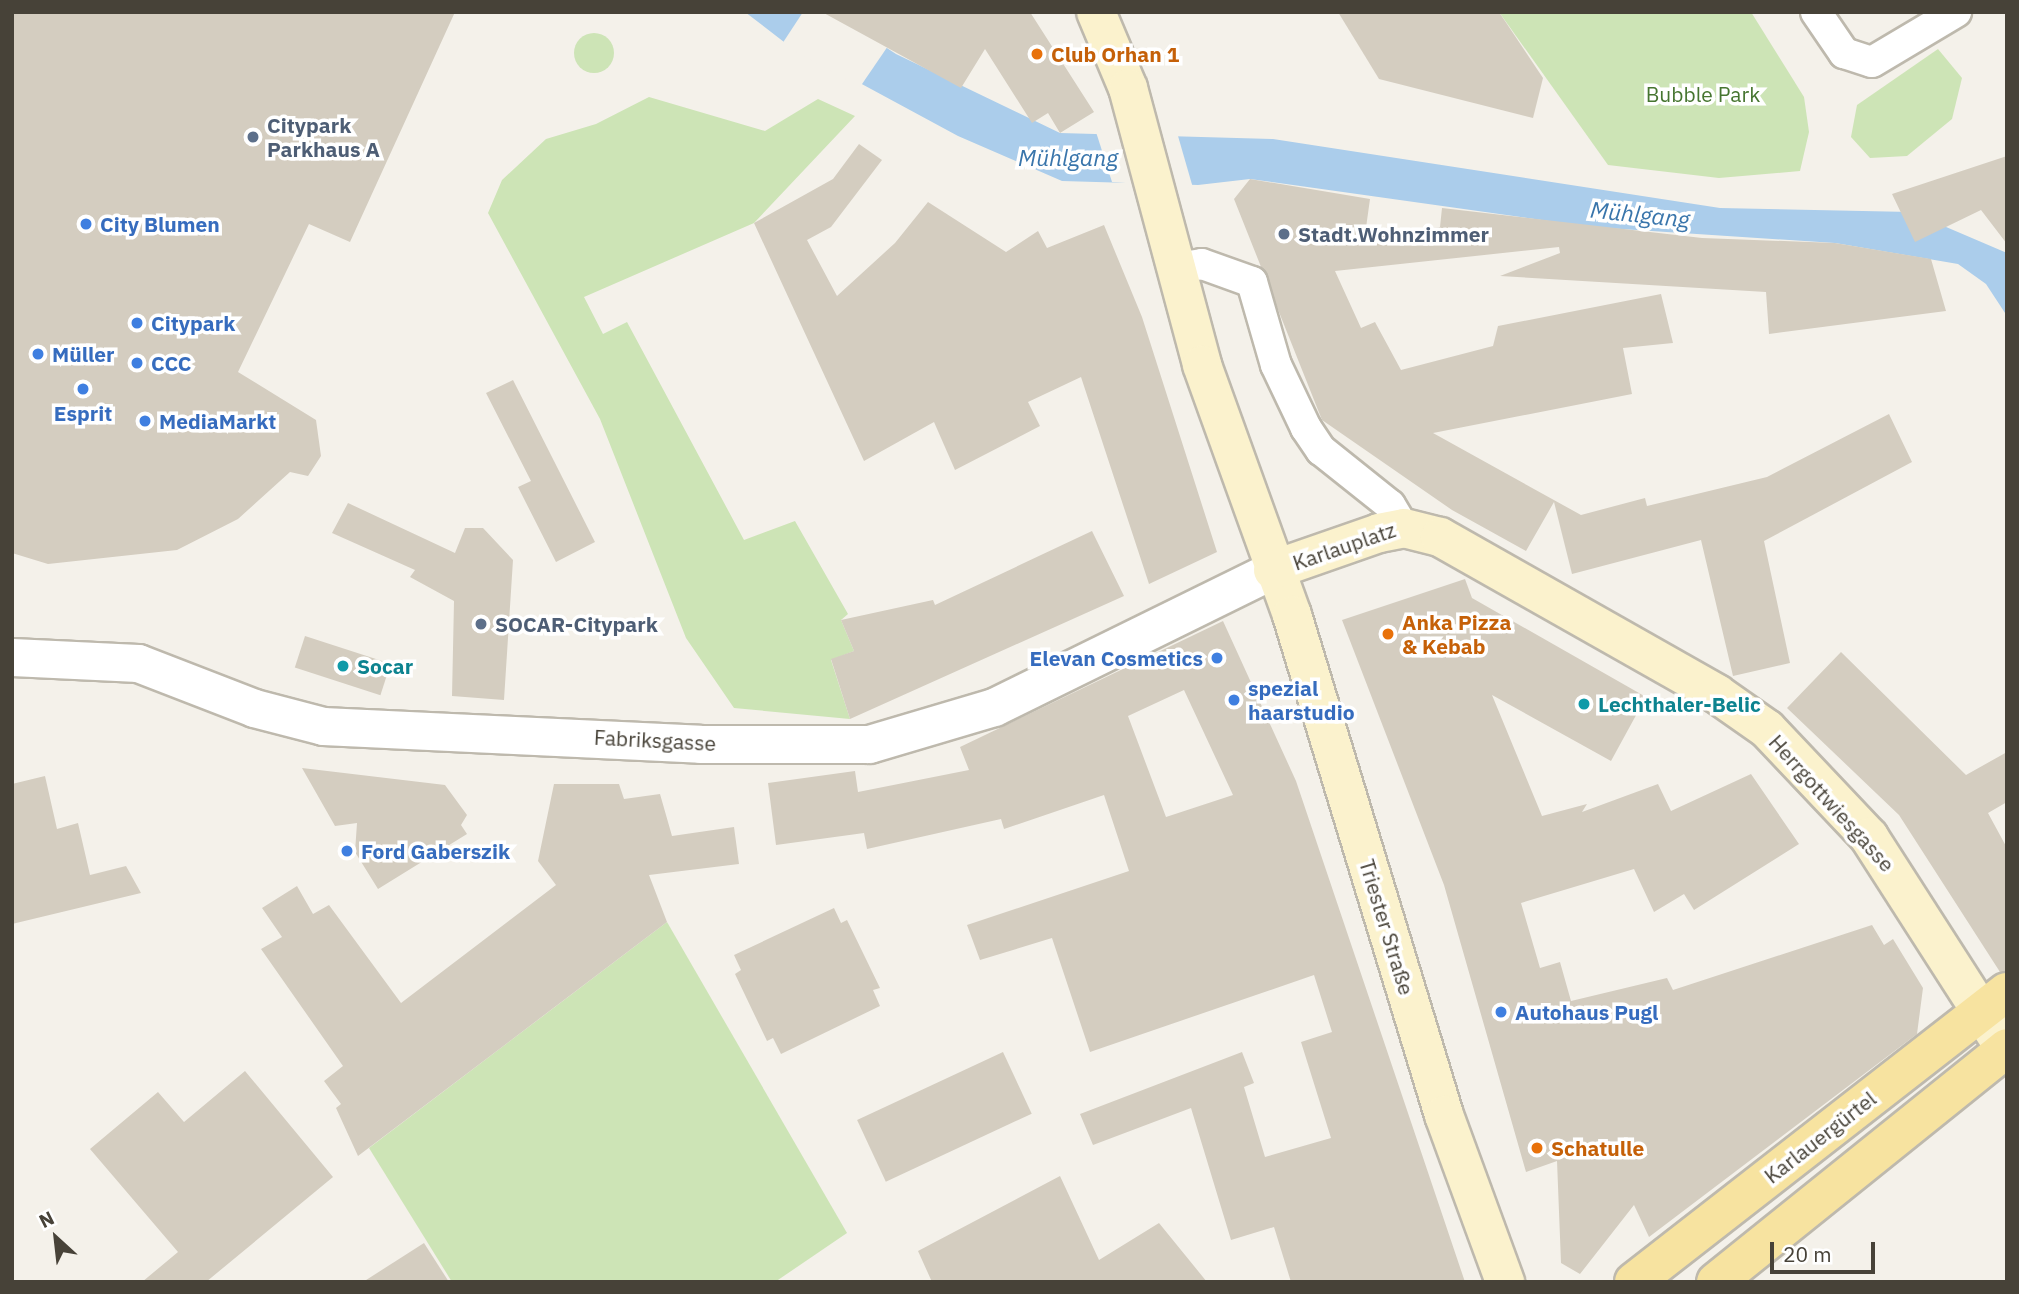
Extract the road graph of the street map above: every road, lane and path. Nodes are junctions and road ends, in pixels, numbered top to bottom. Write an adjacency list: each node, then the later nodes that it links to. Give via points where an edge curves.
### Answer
1 (1097, 12): 4 (main road, Karlauplatz, via 1137,127)
2 (1816, 12): 3 (street, via 1853,58 1886,59)
3 (1956, 12)
4 (1177, 268): 5 (street, Karlauplatz, via 1202,264 1252,282 1276,365 1306,428 1321,450 1390,505); 6 (main road, Karlauplatz, via 1202,365)
5 (1404, 528): 6 (main road, Karlauplatz); 8 (main road, Herrgottwiesgasse, via 1465,547 1767,729 1869,837)
6 (1273, 570): 7 (street, Fabriksgasse, via 994,706 869,744 700,744 323,726 254,708 138,663); 10 (main road, Triester Straße, via 1454,1146)
7 (12, 657)
8 (1994, 1002): 9 (main road, Herrgottwiesgasse); 11 (main road, Karlauergürtel)
9 (2006, 1049): 12 (main road)
10 (1505, 1282)
11 (1634, 1282)
12 (1716, 1282)

